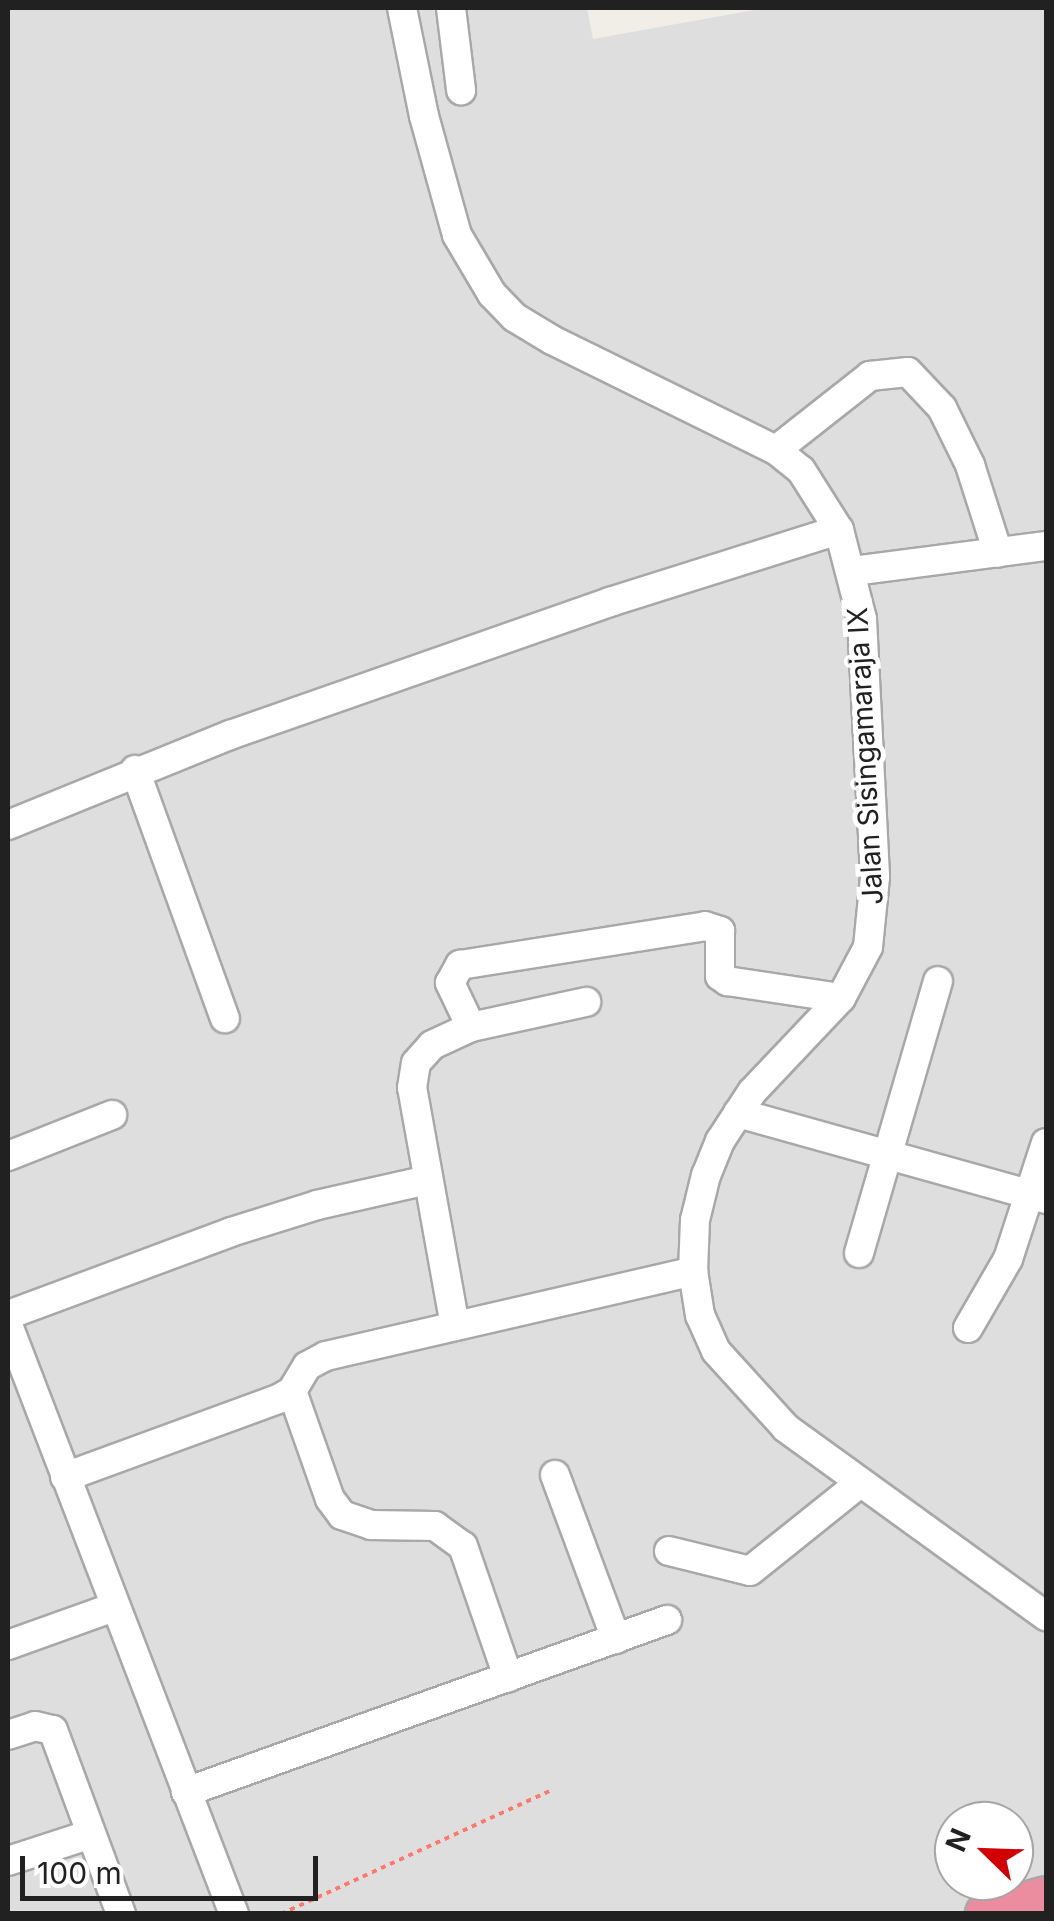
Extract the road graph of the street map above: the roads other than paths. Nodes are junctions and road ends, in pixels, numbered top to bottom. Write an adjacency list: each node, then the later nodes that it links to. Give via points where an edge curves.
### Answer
1 (402, 8): 4 (street, Jalan Sisingamaraja IX, via 457,235 492,294 552,340)
2 (450, 8): 3 (street)
3 (462, 90)
4 (776, 450): 5 (street, Jalan Sisingamaraja IX, via 800,470); 7 (street, via 870,376 908,372 942,408 970,465)
5 (840, 530): 8 (street, Jalan Sisingamaraja IX); 9 (street, via 610,602)
6 (1046, 546): 7 (street)
7 (998, 553): 8 (street)
8 (853, 571): 12 (street, Jalan Sisingamaraja IX, via 862,619 874,914 861,968)
9 (135, 770): 10 (street); 14 (street)
10 (8, 825)
11 (938, 981): 20 (street)
12 (841, 998): 15 (street, via 727,982 720,976 720,930 705,926 460,965 450,983); 16 (street, Jalan Sisingamaraja IX)
13 (586, 1002): 15 (street)
14 (226, 1018)
15 (471, 1028): 21 (street, via 432,1045 416,1063 412,1088)
16 (738, 1113): 20 (street); 24 (street, Jalan Sisingamaraja IX, via 706,1175)
17 (112, 1115): 19 (street)
18 (1046, 1142): 22 (street)
19 (8, 1156)
20 (886, 1156): 22 (street); 23 (street)
21 (428, 1180): 25 (street, via 231,1232); 27 (street)
22 (1038, 1197): 28 (street)
23 (859, 1252)
24 (693, 1271): 27 (street); 32 (street, Jalan Sisingamaraja IX, via 700,1315 716,1350 786,1428)
25 (8, 1315)
26 (8, 1325): 31 (street)
27 (455, 1326): 29 (street, via 314,1361)
28 (968, 1328)
29 (292, 1391): 31 (street); 39 (street, via 342,1515 370,1525 434,1526 463,1546)
30 (555, 1474): 37 (street)
31 (65, 1477): 34 (street)
32 (860, 1482): 33 (street, via 750,1571); 35 (street, Jalan Sisingamaraja IX)
33 (669, 1551)
34 (114, 1607): 38 (street); 41 (street)
35 (1046, 1616)
36 (667, 1620): 37 (street)
37 (616, 1638): 39 (street)
38 (8, 1645)
39 (508, 1677): 41 (street)
40 (8, 1735): 42 (street, via 35,1726 53,1730)
41 (186, 1792): 46 (street)
42 (92, 1834): 43 (street); 45 (street)
43 (8, 1861)
44 (1046, 1897): 47 (highway)
45 (121, 1914)
46 (234, 1914)
47 (986, 1914)

